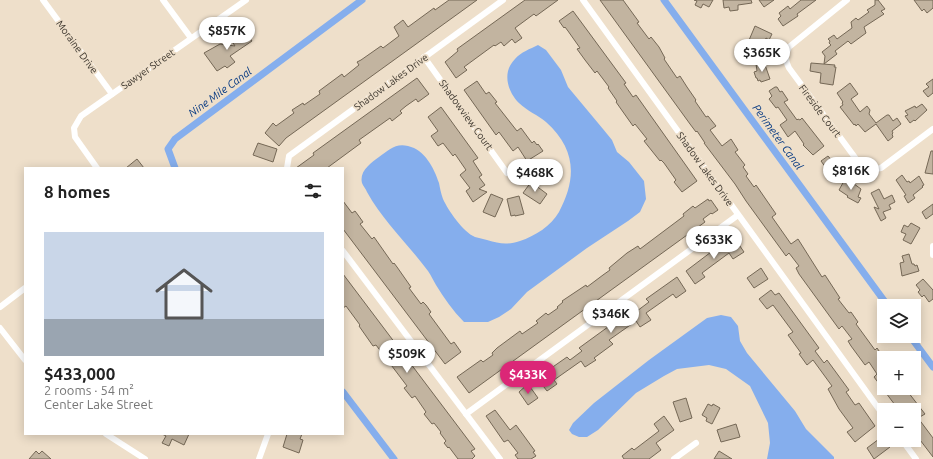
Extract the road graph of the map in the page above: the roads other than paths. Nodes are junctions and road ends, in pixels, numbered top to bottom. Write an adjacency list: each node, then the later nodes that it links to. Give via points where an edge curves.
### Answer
1 (42, 0): 9 (street, Moraine Drive)
2 (163, 0): 7 (street)
3 (246, 0): 7 (street, Sawyer Street)
4 (503, 0): 8 (street, Shadow Lakes Drive)
5 (583, 0): 14 (street, Shadow Lakes Drive)
6 (847, 0): 10 (street, Fireside Court, via 789,47 785,54 785,62 800,85 862,167 870,170 881,168)
7 (191, 38): 9 (street, Sawyer Street)
8 (424, 57): 12 (street, Shadow Lakes Drive, via 289,156); 13 (street, Shadowview Court)
9 (112, 94): 11 (street, Sawyer Street, via 81,116 74,128 75,137)
10 (933, 129)
11 (96, 167)
12 (287, 167)
13 (507, 173)
14 (738, 215): 22 (street, Shadow Lakes Drive); 23 (street)
15 (933, 246): 17 (street)
16 (344, 252): 23 (street)
17 (933, 255)
18 (24, 289): 19 (street)
19 (0, 307)
20 (0, 328): 21 (street)
21 (24, 359)
22 (877, 406)
23 (466, 414): 30 (street)
24 (108, 435): 28 (street)
25 (268, 435): 29 (street)
26 (696, 443): 31 (street)
27 (907, 447): 32 (street)
28 (145, 459)
29 (259, 459)
30 (500, 459)
31 (674, 459)
32 (916, 459)

